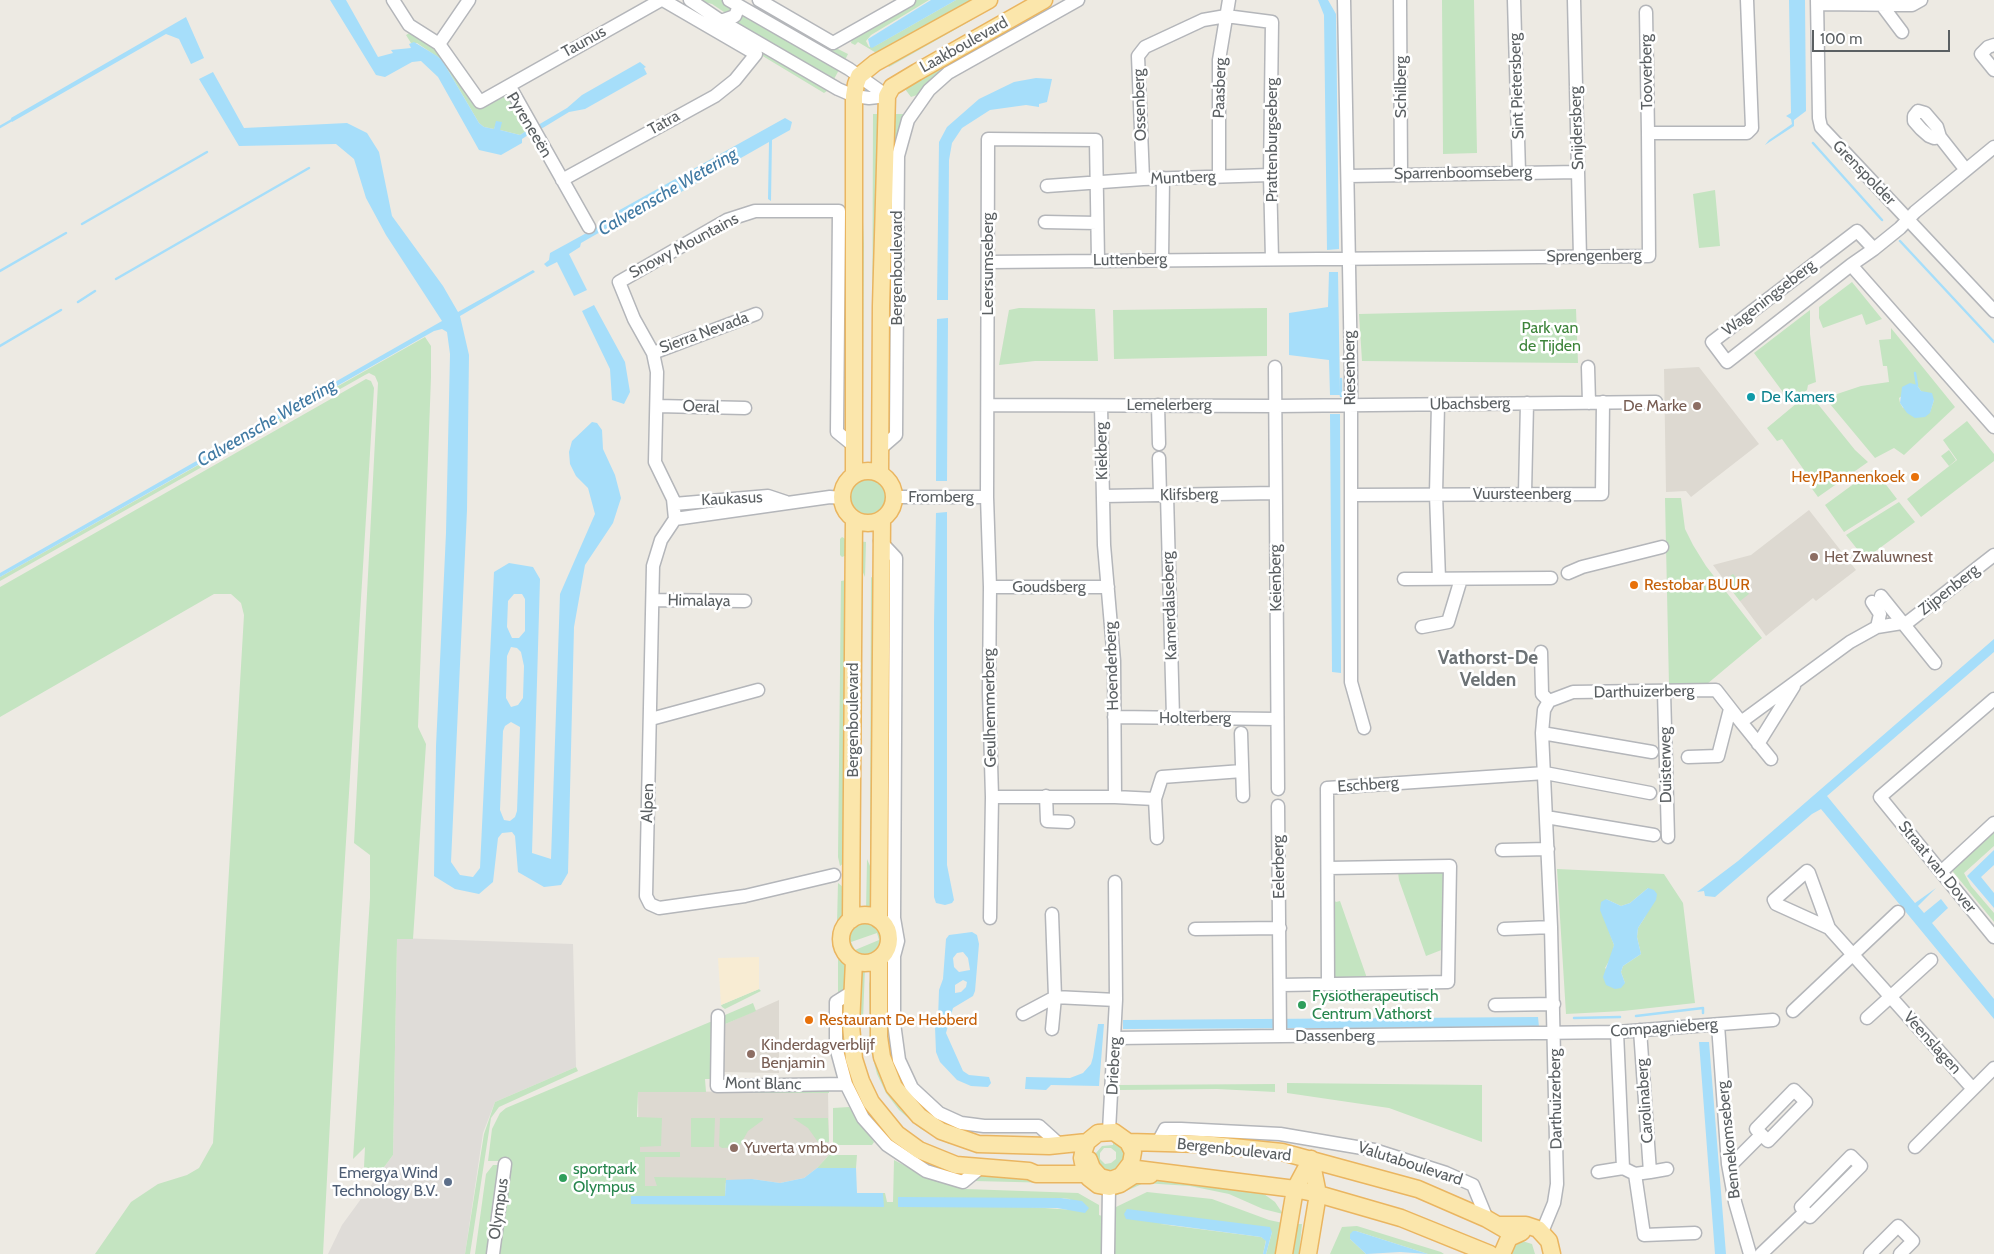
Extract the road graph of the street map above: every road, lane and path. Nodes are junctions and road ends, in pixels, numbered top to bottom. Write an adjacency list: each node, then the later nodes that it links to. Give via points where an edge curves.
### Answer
1 (393, 0): 25 (street, Pyreneeën, via 409,25)
2 (469, 0): 25 (street)
3 (662, 0): 29 (street, Taunus); 45 (street, Tatra, via 756,54 739,77 715,96)
4 (690, 0): 22 (street)
5 (759, 0): 15 (street, via 833,43)
6 (989, 0): 28 (main road, Laakboulevard, via 885,56)
7 (1044, 0): 32 (main road, Laakboulevard, via 892,87)
8 (1078, 0): 30 (street, Laakboulevard, via 948,73)
9 (1229, 0): 21 (street, Paasberg)
10 (1400, 0): 39 (street, Schilberg)
11 (1514, 0): 37 (street, Sint Pietersberg)
12 (1574, 0): 38 (street, Snijdersberg)
13 (1746, 0): 33 (street, via 1752,128 1747,133)
14 (1921, 0): 19 (street, via 1912,4)
15 (903, 2)
16 (1343, 2): 42 (street, Riesenberg)
17 (1817, 2): 19 (street); 48 (street, Grenspolder, via 1819,123)
18 (734, 3): 22 (street, via 735,16); 28 (street)
19 (1881, 4): 24 (street)
20 (1646, 12): 33 (street, Tooverberg)
21 (1226, 16): 23 (street, Ossenberg); 41 (street, Paasberg, via 1219,60); 44 (street, Ossenberg, via 1203,20 1145,47 1138,56)
22 (721, 22): 31 (street)
23 (1272, 22): 40 (street, Prattenburgseberg)
24 (1902, 32)
25 (439, 44): 29 (street, Pyreneeën, via 480,102)
26 (1994, 45): 27 (street, via 1981,54)
27 (1994, 70)
28 (859, 76): 31 (main road); 32 (street)
29 (510, 86): 45 (street, Pyreneeën)
30 (928, 90): 80 (street, Bergenboulevard, via 908,120 898,156 896,435)
31 (854, 96): 32 (street); 78 (main road)
32 (888, 96): 80 (main road, Bergenboulevard, via 881,306)
33 (1648, 133): 54 (street, Sprengenberg, via 1649,256)
34 (1940, 137): 36 (street)
35 (1994, 148): 36 (street, Wageningseberg)
36 (1966, 170): 48 (street, Wageningseberg)
37 (1519, 172): 38 (street, Sparrenboomseberg); 39 (street, Sparrenboomseberg)
38 (1578, 172): 54 (street, Snijdersberg)
39 (1401, 173): 42 (street, Sparrenboomseberg)
40 (1270, 175): 41 (street, Muntberg); 56 (street, Prattenburgseberg)
41 (1219, 176): 43 (street, Muntberg)
42 (1348, 176): 53 (street, Riesenberg)
43 (1163, 178): 44 (street, Muntberg); 55 (street)
44 (1142, 179): 46 (street, Muntberg)
45 (562, 180): 51 (street, Pyreneeën)
46 (1096, 182): 47 (street, Muntberg); 50 (street); 58 (street, Leersumseberg, via 1096,140 988,139)
47 (1047, 186)
48 (1909, 219): 52 (street, Wageningseberg); 60 (street, Grenspolder)
49 (1044, 222): 50 (street)
50 (1097, 223): 57 (street)
51 (589, 227)
52 (1874, 249): 59 (street, Wageningseberg); 59 (street, Wageningseberg, via 1857,231 1712,342 1727,362)
53 (1349, 257): 54 (street, Sprengenberg); 56 (street, Sprengenberg); 72 (street, Riesenberg)
54 (1580, 257)
55 (1162, 259): 56 (street, Luttenberg); 57 (street, Luttenberg)
56 (1272, 259)
57 (1098, 260): 58 (street, Luttenberg)
58 (988, 262): 70 (street, Leersumseberg)
59 (1851, 265): 77 (street)
60 (1994, 311)
61 (756, 314): 62 (street, Sierra Nevada)
62 (653, 353): 73 (street); 78 (street, Snowy Mountains, via 618,282 741,215 775,210 839,211 837,432)
63 (1275, 367): 75 (street, Keienberg)
64 (1588, 367): 68 (street)
65 (1603, 402): 66 (street, Ubachsberg); 68 (street, Ubachsberg); 85 (street, Vuursteenberg, via 1602,494)
66 (1656, 402)
67 (1526, 403): 68 (street, Ubachsberg); 69 (street, Ubachsberg); 85 (street)
68 (1589, 403)
69 (1438, 404): 72 (street, Ubachsberg); 86 (street)
70 (988, 405): 74 (street, Lemelerberg); 92 (street, Leersumseberg)
71 (1158, 405): 74 (street, Lemelerberg); 75 (street, Lemelerberg); 79 (street)
72 (1351, 405): 75 (street, Lemelerberg); 88 (street, Riesenberg)
73 (656, 406): 76 (street, Oeral); 94 (street, via 655,462)
74 (1101, 406): 89 (street, Kiekberg)
75 (1276, 406): 84 (street, Keienberg)
76 (745, 408)
77 (1994, 427)
78 (853, 444): 83 (main road)
79 (1158, 444)
80 (881, 448): 82 (main road, Bergenboulevard)
81 (1159, 458): 87 (street, Kamerdalseberg)
82 (880, 474): 83 (main road, via 866,471); 91 (main road, via 892,485)
83 (854, 475): 90 (main road)
84 (1275, 493): 87 (street, Klifsberg); 124 (street, Keienberg)
85 (1525, 493): 86 (street, Vuursteenberg)
86 (1436, 494): 88 (street, Vuursteenberg); 104 (street)
87 (1163, 495): 89 (street, Klifsberg); 122 (street, Kamerdalseberg)
88 (1351, 495): 126 (street, Riesenberg, via 1351,682)
89 (1103, 496): 107 (street, Hoenderberg)
90 (836, 497): 93 (street, Kaukasus); 96 (main road)
91 (895, 497): 92 (street, Fromberg); 97 (main road, via 893,506)
92 (987, 497): 106 (street, Geulhemmerberg)
93 (789, 503): 94 (street, Kaukasus, via 768,496); 95 (street, Kaukasus)
94 (674, 504): 95 (street)
95 (675, 519): 108 (street, Alpen, via 661,540 653,566)
96 (854, 519): 97 (main road, via 865,523); 160 (main road, Bergenboulevard)
97 (882, 519): 98 (main road, Bergenboulevard)
98 (880, 541): 154 (street, via 896,558); 156 (main road, Bergenboulevard)
99 (1662, 547): 101 (street)
100 (1994, 555): 110 (street, Zijpenberg)
101 (1568, 573)
102 (1551, 578): 105 (street)
103 (1404, 579): 104 (street)
104 (1439, 579): 105 (street)
105 (1461, 580): 111 (street, via 1448,622)
106 (990, 587): 107 (street, Goudsberg); 137 (street, Geulhemmerberg)
107 (1108, 587): 121 (street, Hoenderberg, via 1114,661)
108 (653, 600): 109 (street, Himalaya); 123 (street, Alpen)
109 (745, 601)
110 (1904, 623): 112 (street); 112 (street, via 1877,599 1880,614); 114 (street)
111 (1422, 627)
112 (1877, 627): 115 (street, via 1850,642)
113 (1541, 652): 119 (street, via 1542,694)
114 (1935, 663)
115 (1798, 681): 125 (street); 129 (street)
116 (758, 690): 123 (street)
117 (1664, 692): 119 (street, Darthuizerberg, via 1573,692); 120 (street, Darthuizerberg, via 1716,690); 147 (street, Duisterweg)
118 (1994, 699): 152 (street, Straat van Dover, via 1880,797)
119 (1549, 701): 128 (street, Darthuizerberg, via 1544,710)
120 (1730, 709): 125 (street, Darthuizerberg); 131 (street, via 1718,756)
121 (1114, 717): 122 (street, Holterberg); 140 (street, Hoenderberg)
122 (1173, 717): 124 (street, Holterberg)
123 (651, 719): 153 (street, Alpen, via 646,896 650,904 659,908 745,896)
124 (1276, 720): 135 (street, Keienberg)
125 (1741, 722): 129 (street, Darthuizerberg)
126 (1364, 728)
127 (1241, 733): 133 (street)
128 (1542, 733): 130 (street); 134 (street, Darthuizerberg)
129 (1758, 744): 132 (street, Darthuizerberg)
130 (1652, 752)
131 (1688, 757)
132 (1771, 759)
133 (1242, 771): 139 (street); 141 (street, via 1162,777)
134 (1544, 773): 136 (street); 143 (street, Darthuizerberg); 151 (street, Eschberg, via 1327,788)
135 (1278, 789)
136 (1650, 793)
137 (992, 796): 138 (street); 159 (street, Geulhemmerberg)
138 (1046, 796): 140 (street); 144 (street, via 1047,821)
139 (1243, 796)
140 (1115, 797): 141 (street)
141 (1155, 799): 148 (street)
142 (1278, 806): 164 (street, Eelerberg)
143 (1546, 817): 146 (street); 149 (street, Darthuizerberg)
144 (1068, 822)
145 (1994, 823): 152 (street)
146 (1654, 835)
147 (1668, 837)
148 (1157, 838)
149 (1548, 849): 150 (street); 162 (street, Darthuizerberg)
150 (1502, 850)
151 (1328, 868): 172 (street, Eschberg); 172 (street, via 1450,866 1448,982)
152 (1941, 872): 167 (street, Straat van Dover)
153 (834, 875)
154 (895, 876): 156 (street); 181 (street, via 894,921 898,941 894,956)
155 (1116, 882): 178 (street, Drieberg)
156 (880, 890): 161 (main road, Bergenboulevard)
157 (1898, 912): 168 (street)
158 (1052, 914): 176 (street)
159 (990, 918)
160 (851, 920): 161 (main road, via 863,916); 171 (main road, via 844,928 841,940 845,952)
161 (879, 920): 169 (main road, via 889,940 886,951)
162 (1551, 927): 166 (street); 179 (street, Darthuizerberg)
163 (1195, 928): 164 (street)
164 (1280, 928): 173 (street, Eelerberg)
165 (1829, 928): 165 (street, Veenslagen, via 1807,871 1774,900 1776,904); 168 (street, Veenslagen)
166 (1504, 929)
167 (1994, 937)
168 (1853, 956): 177 (street, Veenslagen); 182 (street)
169 (879, 958): 171 (main road, via 868,963); 175 (main road)
170 (1931, 960): 177 (street, Veenslagen)
171 (854, 961): 174 (main road)
172 (1328, 984): 173 (street)
173 (1281, 985): 192 (street, Eelerberg)
174 (852, 992): 195 (street, via 836,1002 836,1047); 209 (main road, via 854,1059 861,1081 879,1113 897,1134 919,1150 956,1165)
175 (878, 992): 181 (street); 203 (main road, via 882,1057 894,1087 919,1116 941,1131 978,1144)
176 (1055, 997): 178 (street); 183 (street); 188 (street)
177 (1890, 997): 185 (street, Veenslagen); 196 (street, Veenslagen)
178 (1116, 1000): 193 (street, Drieberg)
179 (1554, 1004): 180 (street); 191 (street, Darthuizerberg)
180 (1495, 1005)
181 (895, 1006): 203 (street, via 899,1060 912,1088 925,1101 961,1123 1039,1126)
182 (1794, 1011)
183 (1023, 1014)
184 (718, 1016): 195 (street, Mont Blanc, via 718,1086)
185 (1867, 1018)
186 (1773, 1020): 187 (street, Compagnieberg)
187 (1718, 1025): 189 (street, Compagnieberg); 207 (street, Bennekomseberg)
188 (1052, 1029)
189 (1640, 1030): 190 (street, Compagnieberg); 213 (street, Carolinaberg)
190 (1617, 1032): 191 (street, Compagnieberg); 210 (street, Carolinaberg)
191 (1555, 1033): 192 (street, Dassenberg); 221 (street, Darthuizerberg, via 1557,1184 1554,1203)
192 (1280, 1036): 193 (street, Dassenberg)
193 (1115, 1038): 197 (street, Drieberg)
194 (1994, 1068): 196 (street, Veenslagen)
195 (846, 1084): 209 (street, via 858,1111 871,1129 913,1164 963,1182)
196 (1973, 1089): 204 (street, Veenslagen)
197 (1109, 1131): 200 (main road, via 1098,1133); 201 (main road, via 1118,1133); 208 (main road, via 1091,1150)
198 (1280, 1134): 202 (street, Bergenboulevard, via 1165,1129); 220 (street, Valutaboulevard, via 1374,1150 1473,1184)
199 (1761, 1134): 207 (street)
200 (1087, 1142): 203 (main road); 208 (main road)
201 (1128, 1142): 202 (main road, Bergenboulevard); 214 (main road, via 1133,1152)
202 (1158, 1142): 205 (main road, Bergenboulevard, via 1257,1149)
203 (1060, 1145)
204 (1915, 1147)
205 (1311, 1159): 217 (main road); 218 (main road); 220 (main road, Valutaboulevard, via 1418,1189)
206 (505, 1164): 225 (street, Olympus)
207 (1728, 1164): 232 (street, Bennekomseberg)
208 (1087, 1166): 209 (main road, via 1036,1168 1028,1172); 216 (main road, via 1093,1182)
209 (980, 1168)
210 (1623, 1168): 212 (street); 215 (street)
211 (1667, 1169): 213 (street)
212 (1598, 1172)
213 (1650, 1172): 215 (street)
214 (1130, 1173): 216 (main road); 217 (main road, Bergenboulevard, via 1166,1172)
215 (1636, 1174): 222 (street, via 1644,1235)
216 (1110, 1183): 226 (street)
217 (1294, 1188): 218 (main road, Bergenboulevard); 227 (main road)
218 (1318, 1194): 223 (main road, via 1401,1218); 228 (main road)
219 (1805, 1212): 219 (street, via 1810,1217 1861,1166 1851,1156 1800,1207); 233 (street)
220 (1492, 1222): 221 (main road, Valutaboulevard)
221 (1526, 1230): 224 (main road, via 1551,1245); 231 (main road, via 1505,1243)
222 (1695, 1233)
223 (1455, 1240): 229 (main road); 230 (main road)
224 (1550, 1252)
225 (493, 1254)
226 (1108, 1254)
227 (1284, 1254)
228 (1308, 1254)
229 (1468, 1254)
230 (1490, 1254)
231 (1502, 1254)
232 (1750, 1254)
233 (1761, 1254)
234 (1870, 1254): 235 (street, via 1898,1226 1913,1241)
235 (1900, 1254)

